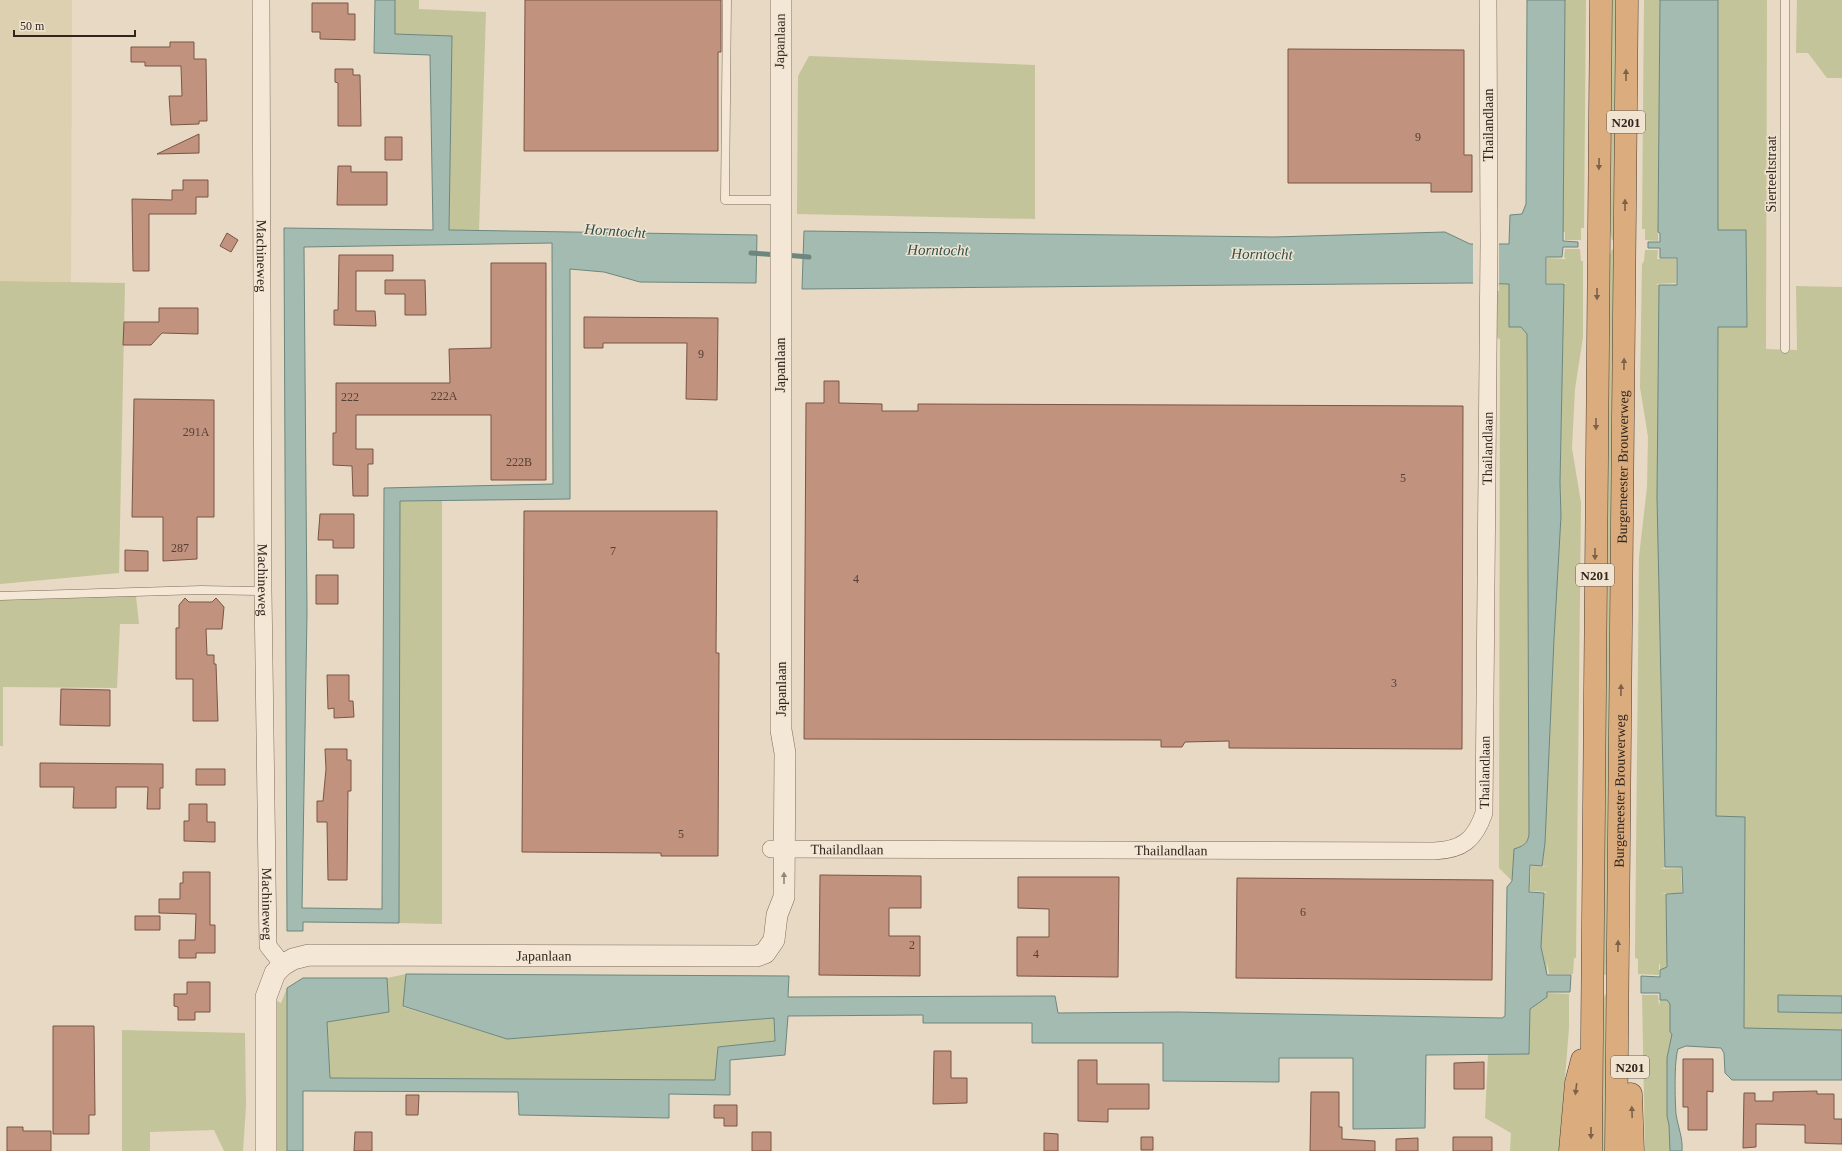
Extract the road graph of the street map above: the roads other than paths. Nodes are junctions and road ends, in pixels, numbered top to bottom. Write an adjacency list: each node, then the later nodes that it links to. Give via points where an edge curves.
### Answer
1 (262, 0): 10 (street, Machineweg)
2 (727, 0): 8 (lane, via 725,200)
3 (781, 0): 8 (street, Japanlaan)
4 (1488, 0): 12 (street, Thailandlaan, via 1484,813 1468,842 1449,850 1434,851)
5 (1601, 0): 15 (highway, Burgemeester Brouwerweg / N201, one-way to 15)
6 (1627, 0): 14 (highway, Burgemeester Brouwerweg / N201, one-way to 6)
7 (1785, 0): 9 (lane, Sierteeltstraat)
8 (780, 200): 12 (street, Japanlaan, via 781,730 785,753)
9 (1784, 349)
10 (263, 591): 11 (lane, via 201,590); 13 (street, Machineweg, via 268,946)
11 (0, 596)
12 (778, 849): 13 (street, Japanlaan, via 784,897 770,949 757,956 309,955 293,959)
13 (283, 965): 16 (street, via 275,973 266,997)
14 (1618, 985): 19 (highway, Burgemeester Brouwerweg / N201); 20 (highway, N201, one-way to 14, via 1629,1026)
15 (1592, 1024): 17 (highway, N201, one-way to 17, via 1576,1083); 18 (highway, Burgemeester Brouwerweg / N201, one-way to 18)
16 (266, 1151)
17 (1570, 1151)
18 (1591, 1151)
19 (1616, 1151)
20 (1633, 1151)

